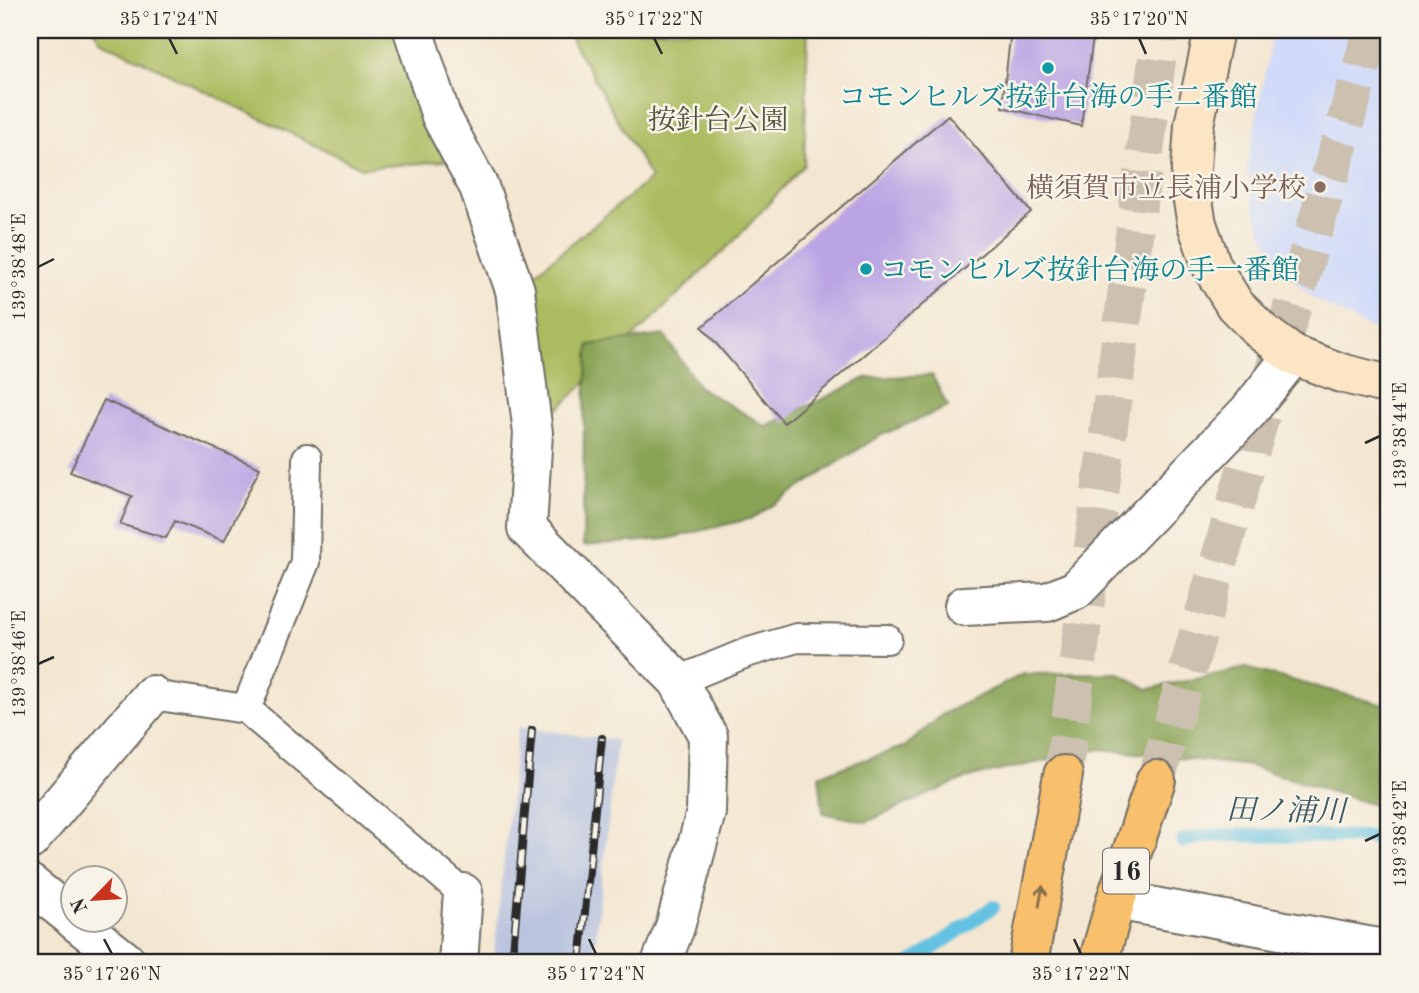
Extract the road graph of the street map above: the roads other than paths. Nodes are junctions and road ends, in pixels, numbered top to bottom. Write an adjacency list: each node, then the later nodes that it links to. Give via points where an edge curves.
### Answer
1 (413, 30): 8 (street, via 441,116 479,187 515,290 533,433 527,528)
2 (1214, 30): 3 (street, via 1194,125 1190,184 1196,224 1213,269 1235,305)
3 (1293, 355): 4 (street); 6 (street, via 1249,411 1076,590 1046,602)
4 (1389, 385)
5 (307, 458): 10 (lane, via 305,562)
6 (964, 606)
7 (887, 639): 8 (lane, via 797,638)
8 (678, 681): 22 (street, via 708,736 706,812 675,927)
9 (152, 695): 10 (lane); 13 (street)
10 (246, 709): 15 (lane)
11 (1063, 775): 23 (highway, one-way to 11)
12 (1156, 780): 16 (highway, 16)
13 (30, 840)
14 (30, 884): 17 (street)
15 (463, 893): 21 (street)
16 (1116, 900): 19 (street); 24 (highway, 16)
17 (60, 908)
18 (92, 934): 20 (street)
19 (1389, 950)
20 (128, 963)
21 (458, 963)
22 (660, 963)
23 (1028, 963)
24 (1098, 963)

